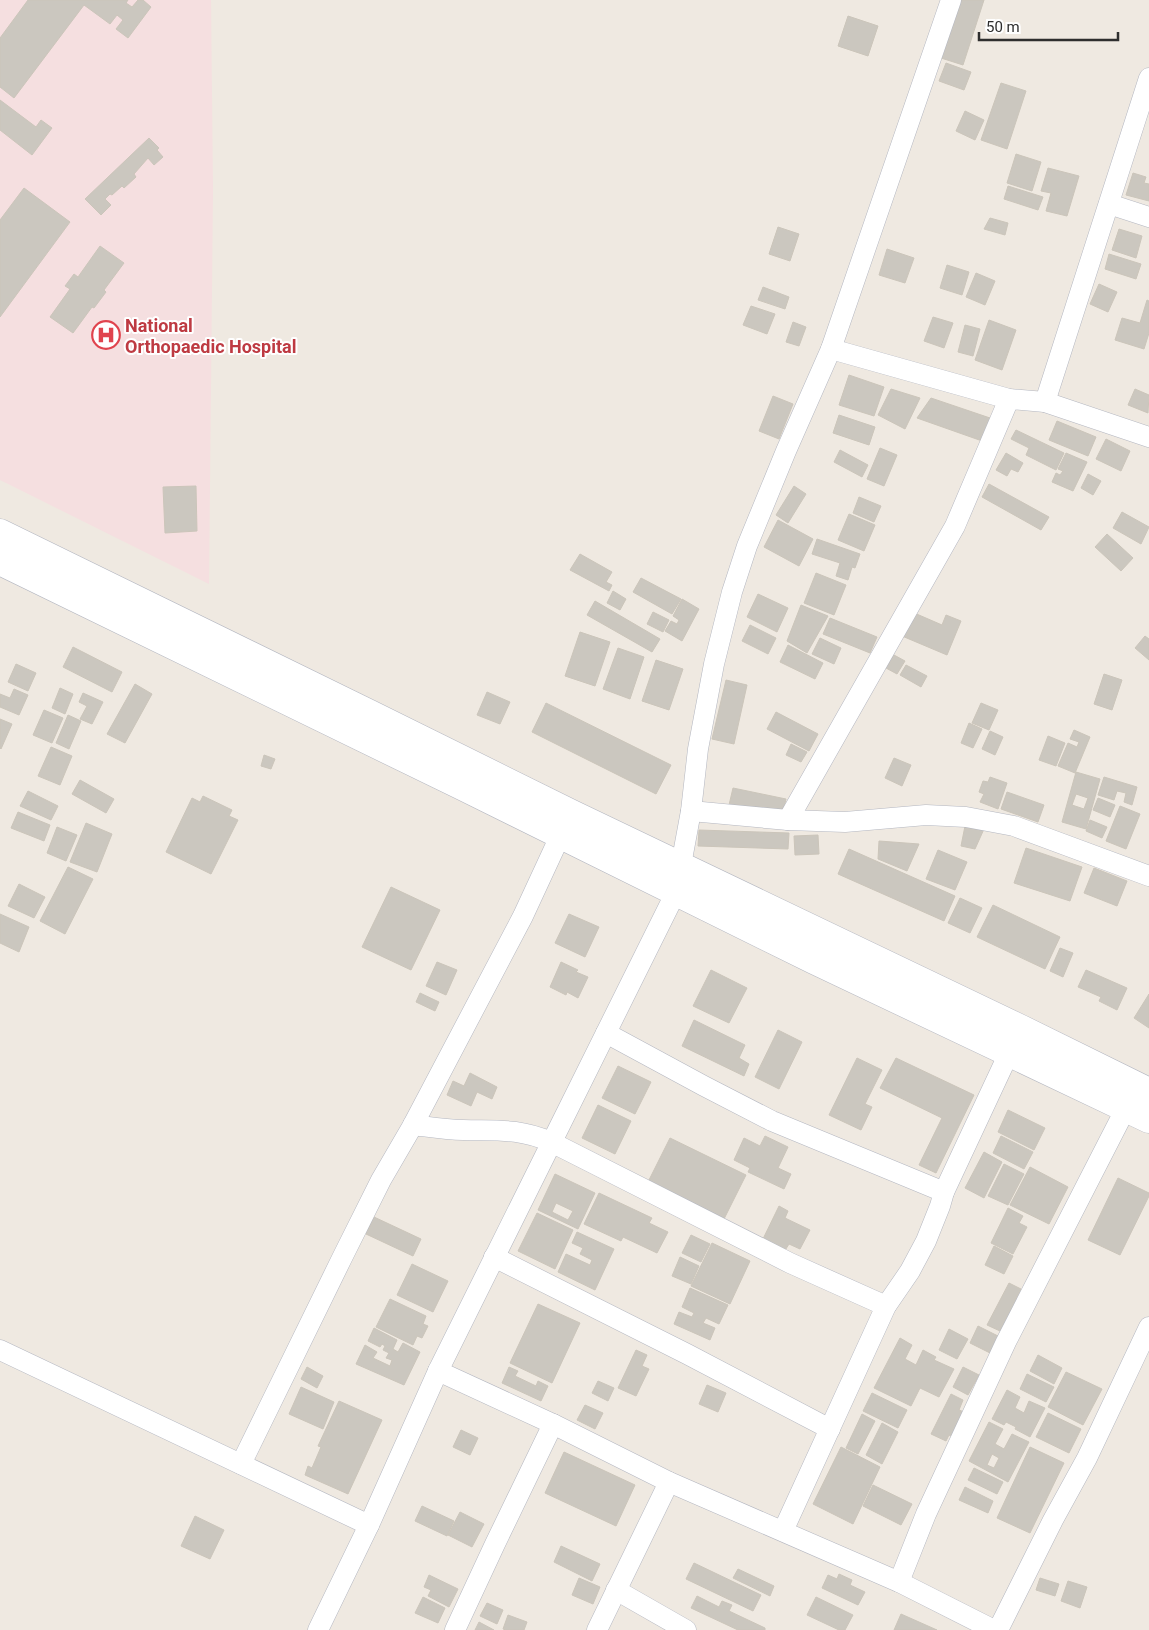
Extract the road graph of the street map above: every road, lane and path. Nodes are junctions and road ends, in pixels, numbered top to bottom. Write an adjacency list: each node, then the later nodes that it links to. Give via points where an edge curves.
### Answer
1 (951, 0): 5 (street)
2 (1149, 78): 3 (street)
3 (1109, 204): 4 (street); 7 (street)
4 (1149, 217)
5 (831, 349): 6 (street); 11 (street, via 786,451 732,592 698,749)
6 (1009, 399): 7 (street); 12 (street, via 955,526)
7 (1045, 402): 8 (street)
8 (1149, 437)
9 (0, 534): 15 (main road, via 572,814)
10 (0, 561): 13 (main road)
11 (691, 811): 12 (street); 15 (street)
12 (788, 820): 14 (street, via 845,822 926,815 966,817 1014,826)
13 (561, 834): 15 (main road); 20 (street, via 523,916)
14 (1149, 876)
15 (678, 879): 16 (street); 17 (main road, via 814,960); 18 (main road)
16 (606, 1033): 21 (street); 22 (street, via 772,1121)
17 (1009, 1052): 19 (main road); 22 (street)
18 (1149, 1092)
19 (1137, 1114): 34 (street, via 1006,1342 926,1514)
20 (413, 1125): 21 (street, via 506,1130 534,1134); 30 (street, via 381,1180)
21 (551, 1142): 23 (street); 24 (street, via 790,1263)
22 (944, 1192): 24 (street, via 926,1241)
23 (494, 1256): 27 (street); 29 (street)
24 (886, 1306): 29 (street)
25 (1149, 1326): 41 (street)
26 (0, 1350): 30 (street)
27 (438, 1371): 28 (street); 32 (street)
28 (553, 1424): 31 (street); 37 (street)
29 (830, 1429): 33 (street)
30 (241, 1464): 32 (street)
31 (669, 1482): 33 (street); 35 (street)
32 (369, 1525): 36 (street)
33 (783, 1531): 34 (street)
34 (899, 1582): 40 (street)
35 (616, 1590): 38 (street); 39 (street)
36 (318, 1630)
37 (456, 1630)
38 (597, 1630)
39 (686, 1630)
40 (994, 1630)
41 (998, 1630)

